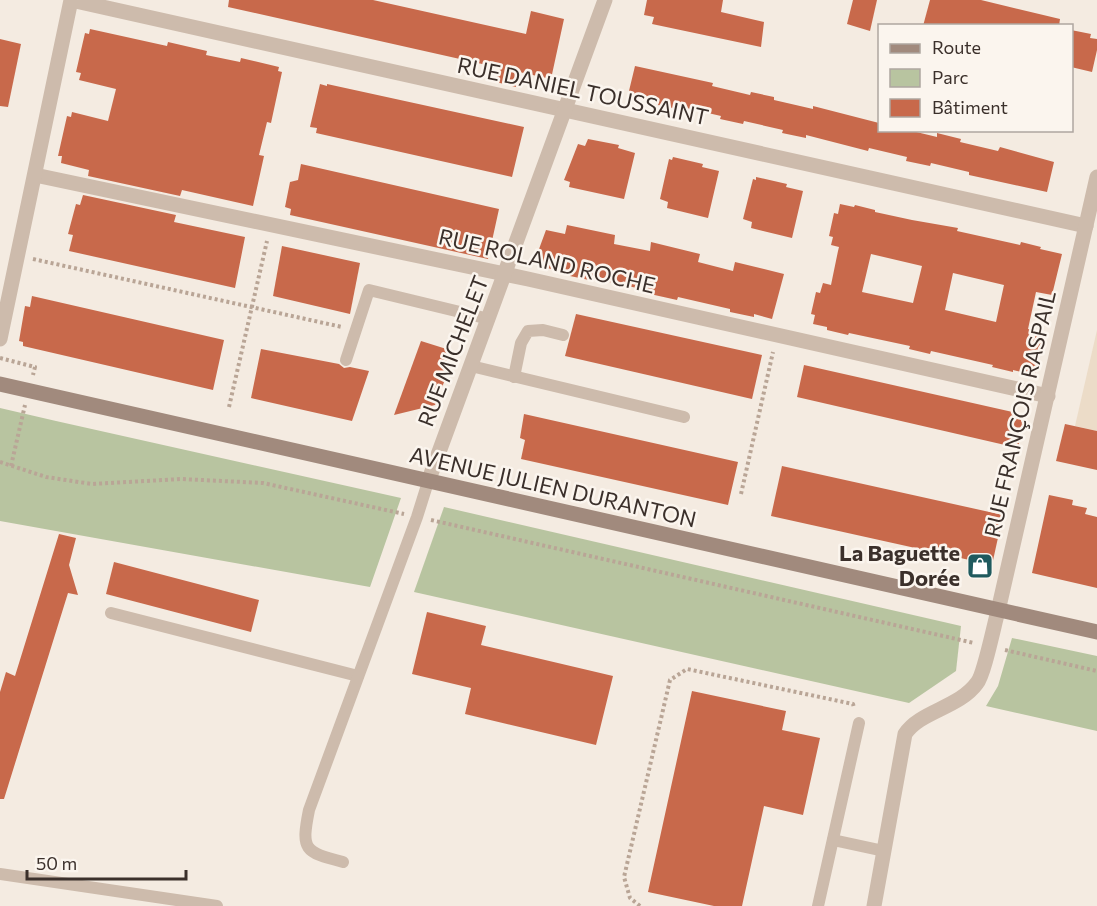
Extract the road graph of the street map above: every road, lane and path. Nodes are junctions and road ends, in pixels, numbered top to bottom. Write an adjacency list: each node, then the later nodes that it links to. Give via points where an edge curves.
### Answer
1 (71, 0): 3 (street, RUE DANIEL TOUSSAINT); 4 (street)
2 (605, 0): 3 (street, RUE MICHELET)
3 (564, 110): 7 (street, RUE DANIEL TOUSSAINT); 9 (street, RUE MICHELET)
4 (34, 175): 6 (street, RUE ROLAND ROCHE); 8 (street)
5 (1097, 177): 7 (street, RUE FRANÇOIS RASPAIL)
6 (270, 224): 9 (street, RUE ROLAND ROCHE); 10 (path)
7 (1086, 226): 20 (street, RUE FRANÇOIS RASPAIL)
8 (18, 255): 10 (path); 15 (street)
9 (506, 274): 11 (street, RUE MICHELET); 14 (street, RUE ROLAND ROCHE)
10 (252, 307): 12 (path); 21 (path)
11 (489, 319): 12 (lane, via 369,290); 17 (street, RUE MICHELET)
12 (356, 330): 16 (lane)
13 (563, 336): 18 (lane, via 543,330 528,331 521,343)
14 (776, 336): 20 (street, RUE ROLAND ROCHE); 25 (path)
15 (0, 339)
16 (346, 360)
17 (471, 366): 18 (lane); 24 (street, RUE MICHELET)
18 (514, 377): 22 (lane)
19 (0, 384): 24 (main road, AVENUE JULIEN DURANTON)
20 (1048, 396): 27 (street, RUE FRANÇOIS RASPAIL)
21 (229, 407)
22 (684, 417)
23 (0, 462): 26 (path, via 46,477 92,484 181,479 263,483)
24 (428, 482): 26 (lane); 27 (main road, AVENUE JULIEN DURANTON)
25 (741, 494)
26 (417, 517): 30 (path); 32 (lane)
27 (998, 611): 29 (main road, AVENUE JULIEN DURANTON); 30 (street, RUE FRANÇOIS RASPAIL)
28 (111, 613): 32 (lane)
29 (1097, 632)
30 (988, 647): 31 (path); 35 (street, RUE FRANÇOIS RASPAIL, via 978,682 958,701 910,726 905,734)
31 (1097, 671)
32 (358, 676): 36 (lane, via 309,810 305,834 308,849 316,855)
33 (859, 723): 34 (lane); 39 (path, via 853,704 687,669 670,680 624,877 630,898)
34 (833, 840): 35 (lane); 40 (lane)
35 (884, 851): 41 (street, RUE FRANÇOIS RASPAIL)
36 (343, 862)
37 (0, 874): 38 (lane)
38 (217, 906)
39 (640, 906)
40 (818, 906)
41 (874, 906)

